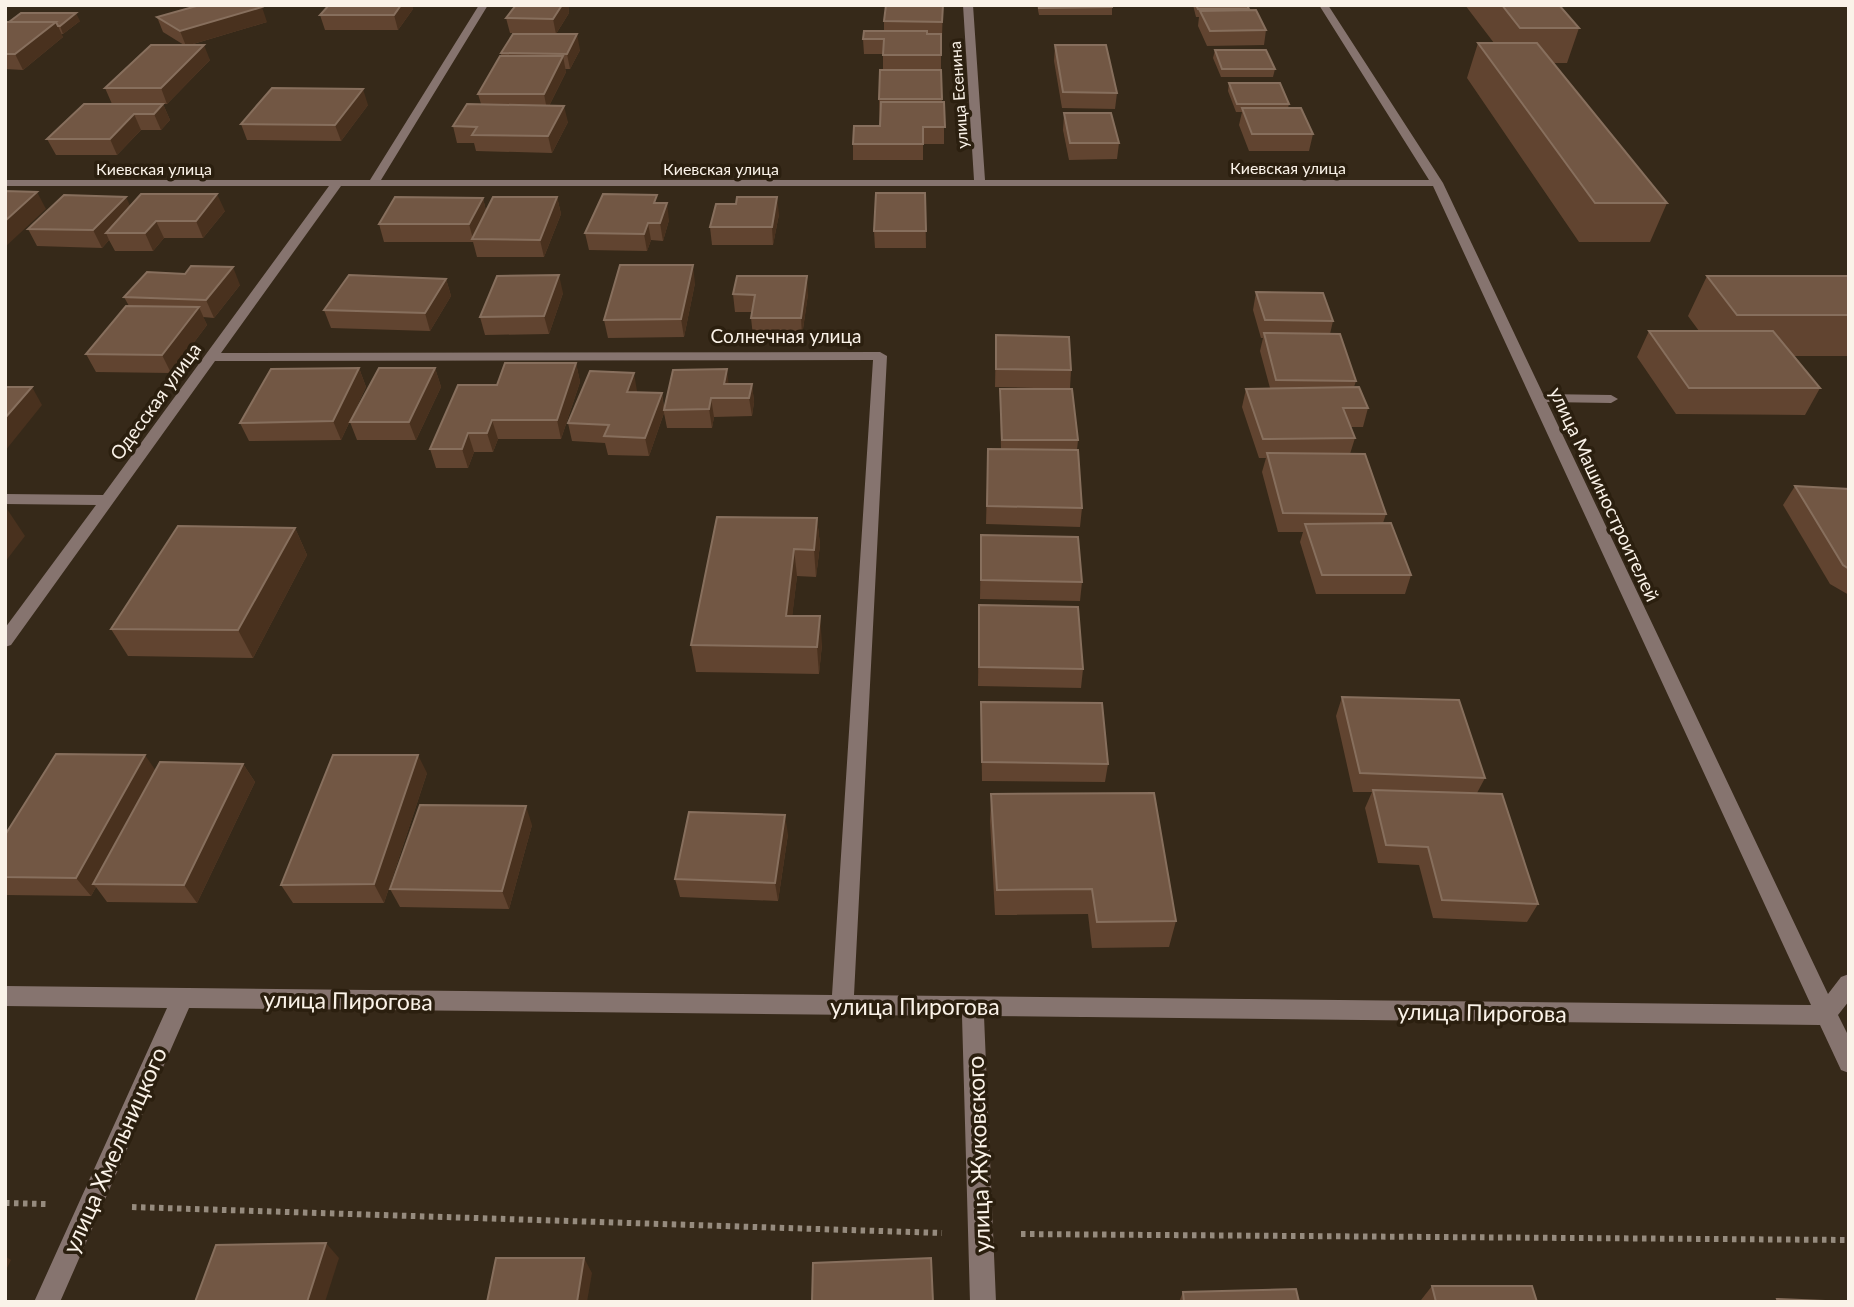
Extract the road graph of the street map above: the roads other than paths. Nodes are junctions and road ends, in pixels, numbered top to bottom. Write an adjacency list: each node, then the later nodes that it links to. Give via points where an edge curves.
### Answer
1 (484, 5): 8 (street)
2 (968, 5): 5 (street, улица Есенина)
3 (1324, 5): 6 (street, улица Машиностроителей)
4 (5, 183): 7 (street, Киевская улица)
5 (980, 183): 6 (street, Киевская улица); 8 (street, Киевская улица)
6 (1437, 183): 10 (street, улица Машиностроителей)
7 (337, 184): 8 (street, Киевская улица); 9 (street, Одесская улица)
8 (373, 184)
9 (211, 357): 13 (street, Одесская улица); 18 (street, Солнечная улица, via 880,356)
10 (1537, 398): 11 (street); 20 (street, улица Машиностроителей)
11 (1611, 399)
12 (5, 499): 13 (street)
13 (107, 500): 14 (street, Одесская улица)
14 (5, 641)
15 (1849, 984): 20 (street)
16 (5, 996): 17 (street, улица Пирогова)
17 (182, 999): 18 (street, улица Пирогова); 22 (street, улица Хмельницкого)
18 (842, 1006): 19 (street, улица Пирогова)
19 (973, 1007): 20 (street, улица Пирогова); 23 (street, улица Жуковского)
20 (1825, 1015): 21 (street, улица Машиностроителей)
21 (1849, 1062)
22 (47, 1302)
23 (983, 1302)

